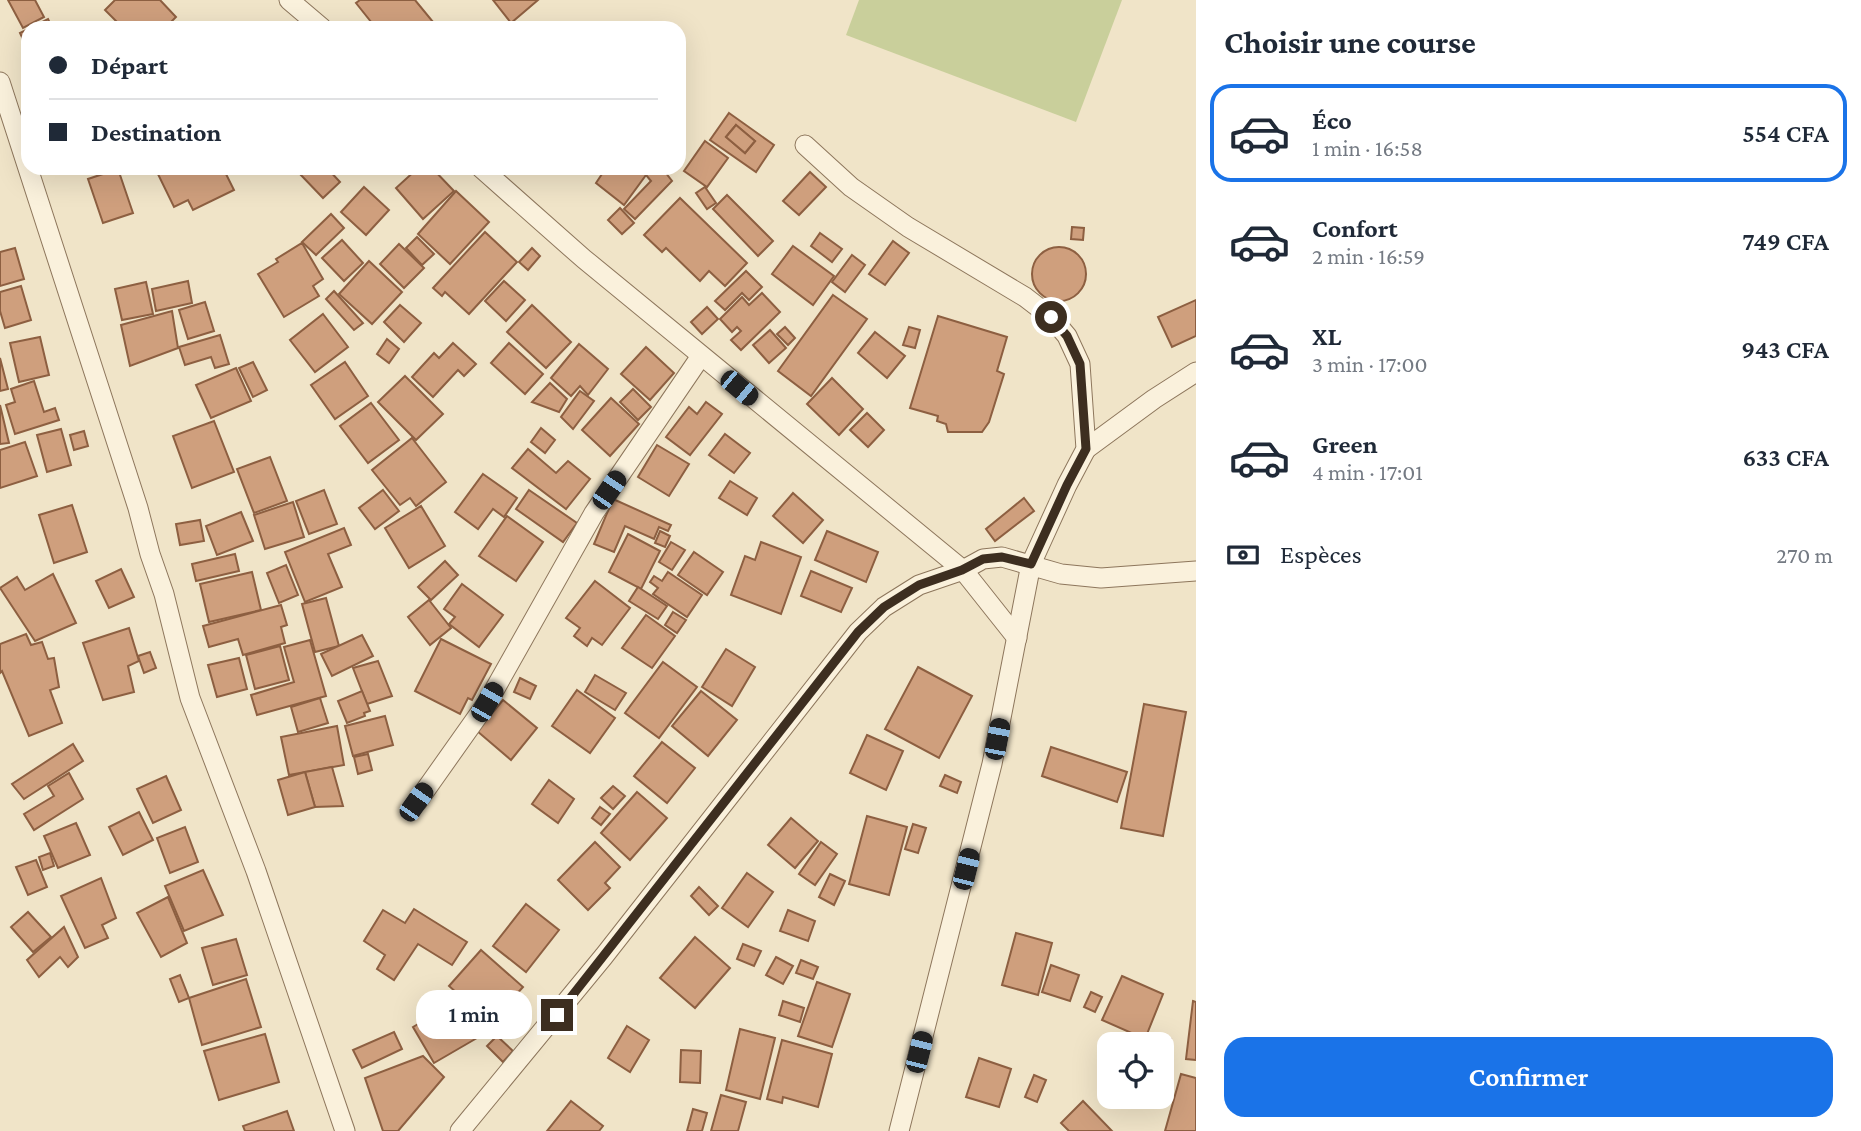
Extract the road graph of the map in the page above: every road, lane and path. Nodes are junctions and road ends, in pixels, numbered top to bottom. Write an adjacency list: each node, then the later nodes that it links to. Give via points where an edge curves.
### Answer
1 (289, 0): 2 (street)
2 (314, 21)
3 (0, 82): 5 (street)
4 (805, 145): 10 (street, via 851,187 908,228 1051,317 1067,336 1080,364)
5 (21, 146)
6 (30, 175): 16 (street, via 131,482 190,698 256,871)
7 (489, 175): 8 (street)
8 (701, 356): 12 (street); 15 (street, via 594,513 487,702)
9 (1196, 372): 10 (street)
10 (1086, 449): 11 (street)
11 (1031, 564): 12 (street, via 1002,557 983,559); 13 (street, via 1061,574 1101,578); 14 (street)
12 (962, 570): 14 (street); 17 (street, via 919,585 884,607 858,632)
13 (1196, 571)
14 (1017, 638): 18 (street, via 992,764)
15 (416, 802)
16 (345, 1131)
17 (460, 1131)
18 (899, 1131)

